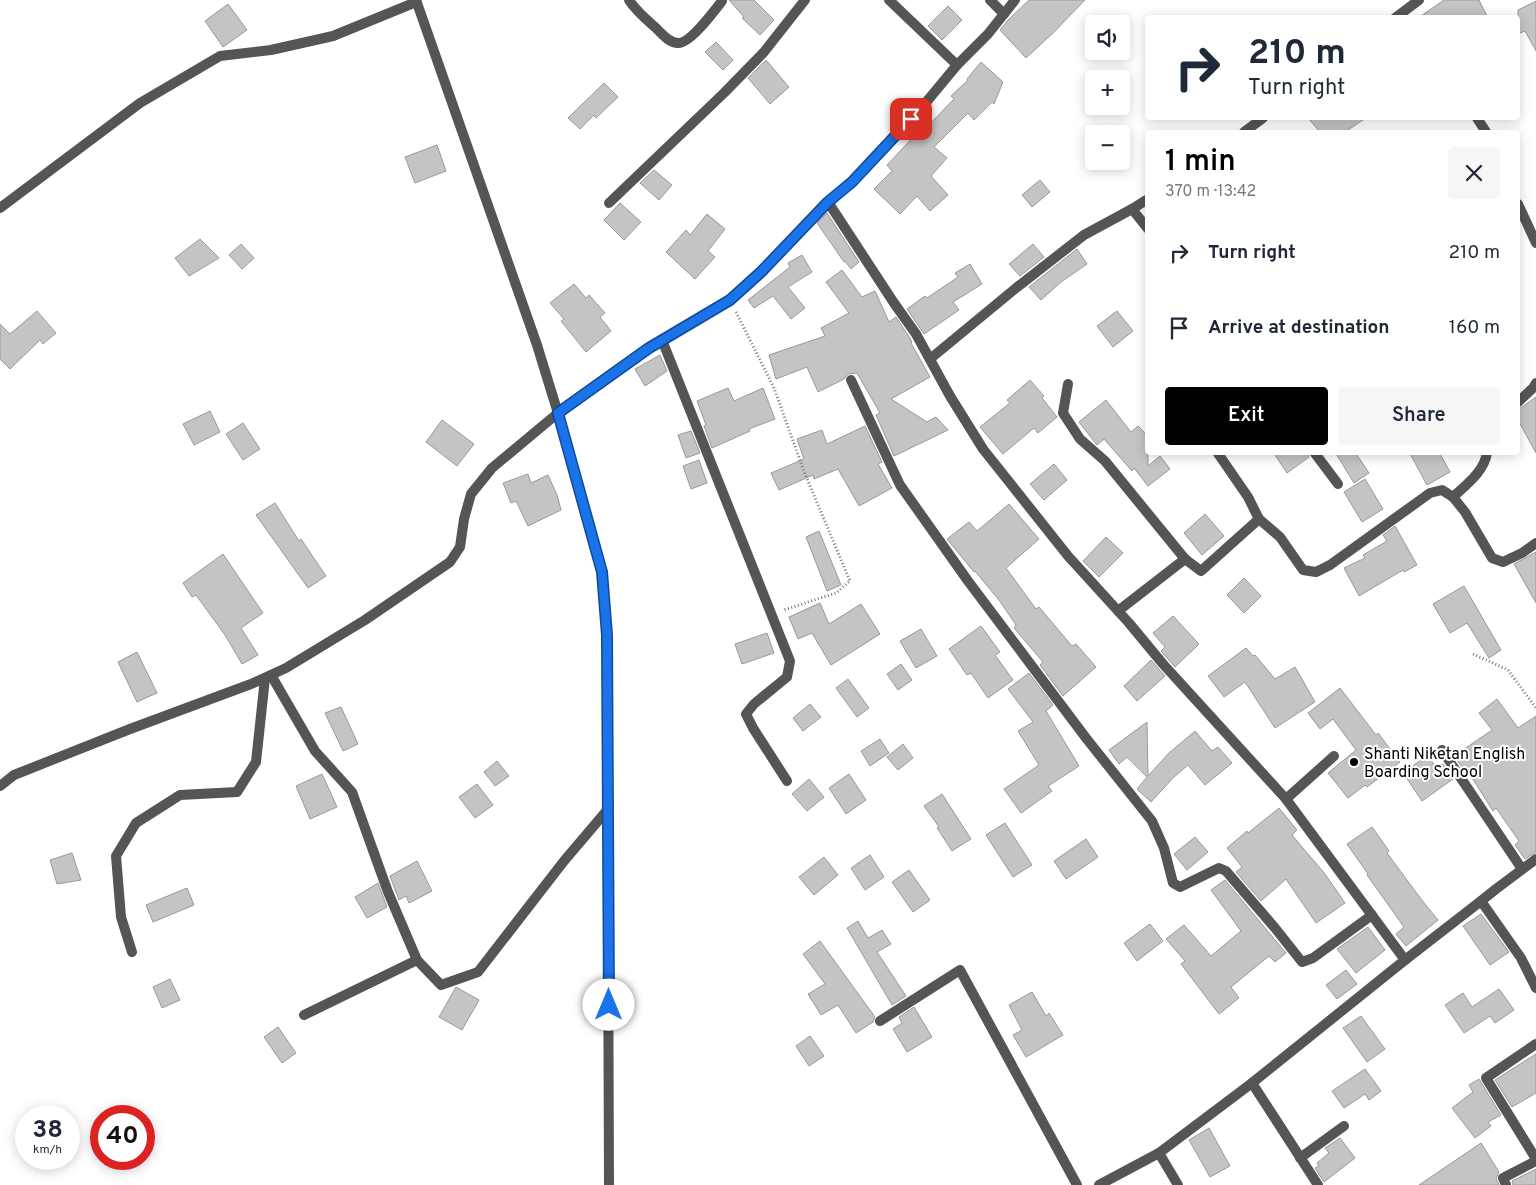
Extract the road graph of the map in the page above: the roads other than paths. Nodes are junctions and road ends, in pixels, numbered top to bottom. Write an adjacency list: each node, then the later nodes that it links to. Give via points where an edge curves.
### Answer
1 (629, 0): 8 (street, via 635,10 678,44 686,41)
2 (805, 0): 15 (street, via 764,52)
3 (889, 0): 11 (street)
4 (990, 0): 9 (street)
5 (1015, 0): 9 (street)
6 (1419, 0): 10 (street)
7 (416, 1): 17 (street, via 333,36 271,50 220,56 140,103); 28 (street)
8 (722, 1)
9 (1004, 14): 11 (street)
10 (1401, 15)
11 (957, 65): 16 (street, via 923,106)
12 (1260, 120): 13 (street)
13 (1247, 130)
14 (1145, 201): 19 (street)
15 (609, 202)
16 (828, 202): 22 (street, via 730,300); 23 (street)
17 (0, 208)
18 (1520, 208): 21 (street)
19 (1132, 210): 20 (street); 23 (street, via 1084,235)
20 (1145, 225)
21 (1536, 243)
22 (662, 340): 28 (street); 41 (street, via 790,661 787,677 746,714)
23 (930, 359): 37 (street, via 982,449 1068,556)
24 (851, 380): 48 (street, via 900,485 968,581 1152,821 1164,848 1173,883 1180,887 1218,868 1226,871 1302,962 1313,958)
25 (1536, 383): 27 (street)
26 (1068, 384): 36 (street, via 1063,412 1080,439 1105,461)
27 (1520, 400)
28 (558, 413): 38 (street, via 492,468 471,494 460,547 450,562 365,620); 44 (street, via 602,572 607,635)
29 (1219, 455): 34 (street)
30 (1316, 455): 32 (street)
31 (1486, 455): 33 (street, via 1478,473)
32 (1338, 484)
33 (1454, 497): 34 (street, via 1442,490 1430,493 1316,572 1303,570 1280,538); 35 (street, via 1492,558 1503,562)
34 (1259, 519): 36 (street, via 1200,571)
35 (1536, 543)
36 (1186, 560): 37 (street)
37 (1118, 611): 43 (street)
38 (268, 676): 42 (street, via 14,775); 49 (street, via 256,762 237,792 180,796 136,823 116,856 121,917); 50 (street, via 314,751 352,792 388,892)
39 (1442, 750): 46 (street)
40 (1334, 756): 43 (street)
41 (787, 781)
42 (0, 786)
43 (1286, 799): 48 (street)
44 (609, 808): 50 (street, via 478,972 441,985); 61 (street)
45 (1536, 859): 46 (street)
46 (1522, 869): 47 (street)
47 (1481, 902): 51 (street); 52 (street, via 1521,958)
48 (1372, 915): 51 (street)
49 (132, 952)
50 (417, 960): 53 (street)
51 (1405, 960): 56 (street)
52 (1536, 988)
53 (304, 1015)
54 (880, 1021): 62 (street, via 960,970)
55 (1536, 1044): 60 (street, via 1486,1078)
56 (1252, 1084): 58 (street); 59 (street)
57 (1344, 1126): 59 (street)
58 (1159, 1153): 63 (street); 64 (street)
59 (1300, 1158): 65 (street)
60 (1536, 1160): 66 (street, via 1503,1178)
61 (610, 1185)
62 (1077, 1185)
63 (1100, 1185)
64 (1178, 1185)
65 (1318, 1185)
66 (1506, 1185)

